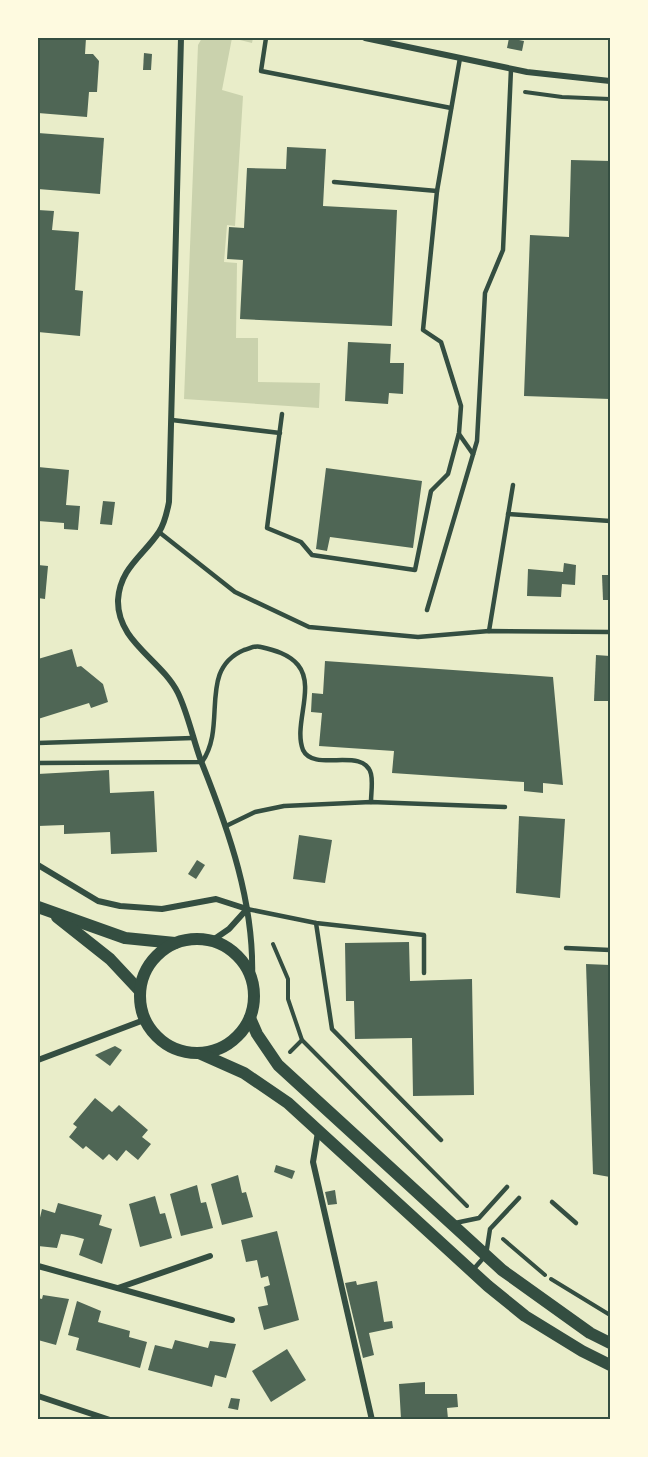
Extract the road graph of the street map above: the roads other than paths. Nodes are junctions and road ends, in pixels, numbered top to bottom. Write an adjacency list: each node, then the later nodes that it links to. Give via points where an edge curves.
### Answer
1 (181, 38): 11 (street)
2 (266, 38): 7 (lane, via 261,71)
3 (364, 38): 4 (street)
4 (460, 58): 5 (street); 7 (lane)
5 (511, 69): 6 (street); 14 (lane, via 504,250 485,293 480,420)
6 (610, 81)
7 (451, 108): 9 (lane)
8 (334, 182): 9 (lane)
9 (437, 192): 13 (lane, via 423,330 441,342 461,406)
10 (282, 414): 12 (lane)
11 (172, 420): 12 (lane); 18 (street, via 169,502)
12 (280, 433): 13 (lane, via 267,528 301,542 312,555 415,570 431,491 448,474)
13 (459, 433): 14 (lane)
14 (473, 454): 19 (lane)
15 (513, 485): 16 (lane)
16 (508, 514): 17 (lane); 20 (lane)
17 (610, 521)
18 (159, 532): 20 (lane, via 235,592 309,627 418,637); 22 (street, via 120,582 118,602 124,627 138,648 163,669 178,693)
19 (427, 610)
20 (489, 631): 21 (lane)
21 (610, 632)
22 (194, 738): 23 (lane); 24 (street)
23 (38, 743)
24 (201, 762): 25 (lane); 26 (lane, via 211,749 214,734 218,676 231,656 256,646 279,651 298,665 304,684 304,753 312,758 366,765 371,773); 28 (street)
25 (38, 763)
26 (371, 802): 27 (lane); 28 (lane, via 284,806)
27 (505, 807)
28 (226, 826): 31 (street)
29 (38, 865): 31 (street, via 98,901 120,906 162,909 216,899)
30 (38, 907): 32 (main road)
31 (247, 909): 33 (lane); 34 (street); 39 (street, via 252,930)
32 (53, 914): 35 (main road, via 125,938); 40 (main road, via 110,959)
33 (316, 923): 38 (lane, via 424,935); 46 (lane, via 332,1029)
34 (213, 940): 35 (main road, via 187,939); 39 (main road, via 244,962)
35 (175, 943): 40 (main road, via 161,950 151,962)
36 (566, 948): 37 (lane)
37 (610, 950)
38 (424, 973)
39 (252, 980): 41 (main road, via 254,1005)
40 (140, 990): 42 (main road)
41 (250, 1018): 43 (main road, via 230,1043 215,1051); 51 (main road, via 278,1065)
42 (144, 1020): 43 (main road, via 166,1045 182,1052); 44 (street)
43 (199, 1053): 45 (main road, via 261,1083)
44 (38, 1060)
45 (318, 1129): 55 (main road); 62 (street, via 313,1162)
46 (441, 1140)
47 (507, 1187): 51 (lane, via 479,1218)
48 (519, 1198): 52 (lane, via 489,1229)
49 (552, 1202): 50 (lane)
50 (576, 1223)
51 (451, 1224): 52 (main road)
52 (486, 1255): 55 (lane); 58 (main road, via 531,1293)
53 (210, 1256): 56 (street)
54 (38, 1266): 56 (street)
55 (472, 1271): 59 (main road, via 525,1316)
56 (117, 1288): 57 (street)
57 (232, 1320)
58 (610, 1343)
59 (610, 1365)
60 (38, 1396): 61 (street)
61 (110, 1419)
62 (372, 1419)

